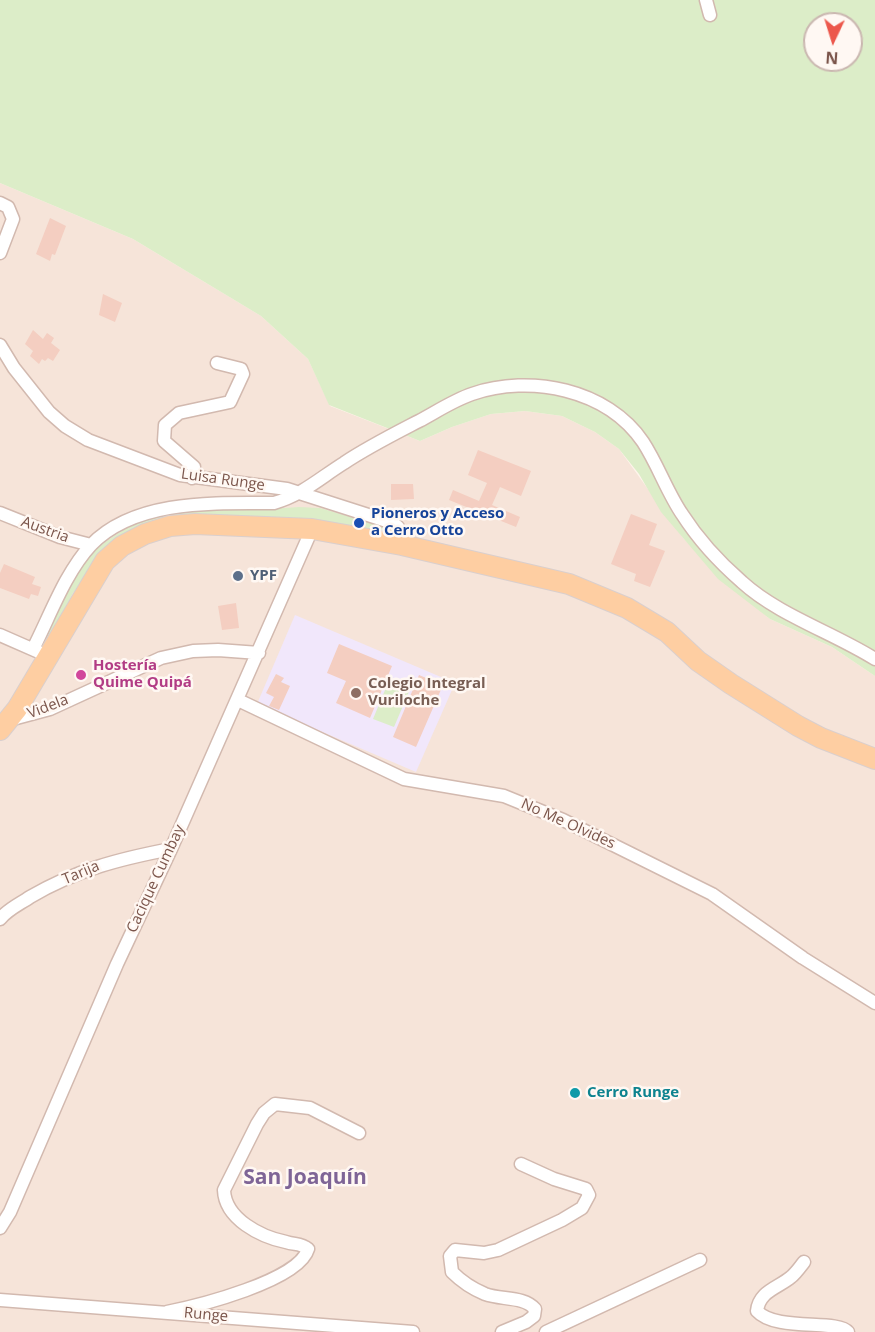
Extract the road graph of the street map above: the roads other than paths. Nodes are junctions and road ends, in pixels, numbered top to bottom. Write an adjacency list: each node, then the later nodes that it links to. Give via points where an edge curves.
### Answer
1 (706, 0): 2 (street)
2 (710, 15)
3 (0, 203): 4 (street, via 8,207 13,219)
4 (0, 253)
5 (0, 345): 7 (street, Luisa Runge, via 24,382 65,426 88,440)
6 (217, 363): 7 (street, via 241,369 243,374 231,402 179,413 165,425 164,441 194,467)
7 (192, 478): 8 (street, Luisa Runge)
8 (303, 492): 11 (street, via 274,504 208,503 157,511 108,532); 12 (street, Luisa Runge, via 393,523); 16 (street, via 345,462 472,394 520,384 594,399 642,441 681,514 711,552 744,584 816,629)
9 (0, 513): 11 (street, Austria)
10 (312, 529): 12 (main road); 14 (main road, via 195,524 145,534 122,546 101,566); 15 (street, Cacique Cumbay)
11 (91, 545): 14 (street, via 61,592)
12 (402, 545): 19 (main road, via 569,584 619,604 667,632 698,661 798,726)
13 (0, 635): 14 (street)
14 (40, 652): 18 (main road)
15 (259, 653): 17 (street, Cacique Cumbay); 18 (street, Videla, via 201,651 161,658 50,709)
16 (875, 659)
17 (238, 700): 20 (street, Cacique Cumbay); 22 (street, No Me Olvides, via 404,779 504,796 563,820 712,894 802,958)
18 (4, 725)
19 (875, 759)
20 (171, 849): 21 (street, Tarija, via 104,862 50,885); 25 (street, Cacique Cumbay)
21 (0, 919)
22 (875, 1003)
23 (359, 1133): 29 (street, via 310,1108 275,1104 264,1113 224,1190 225,1201 230,1212 264,1236 302,1244 308,1249 306,1255 293,1267 243,1292)
24 (520, 1164): 31 (street, via 586,1189 589,1195 582,1208 498,1250 455,1250 450,1256 452,1272 466,1284 485,1294 529,1302 535,1309 526,1323)
25 (0, 1228)
26 (700, 1260): 32 (street)
27 (804, 1262): 33 (street, via 792,1277 758,1302 757,1311 771,1320 804,1327 842,1327)
28 (0, 1300): 29 (street, Runge)
29 (167, 1312): 30 (street, Runge)
30 (412, 1332)
31 (502, 1332)
32 (546, 1332)
33 (848, 1332)

